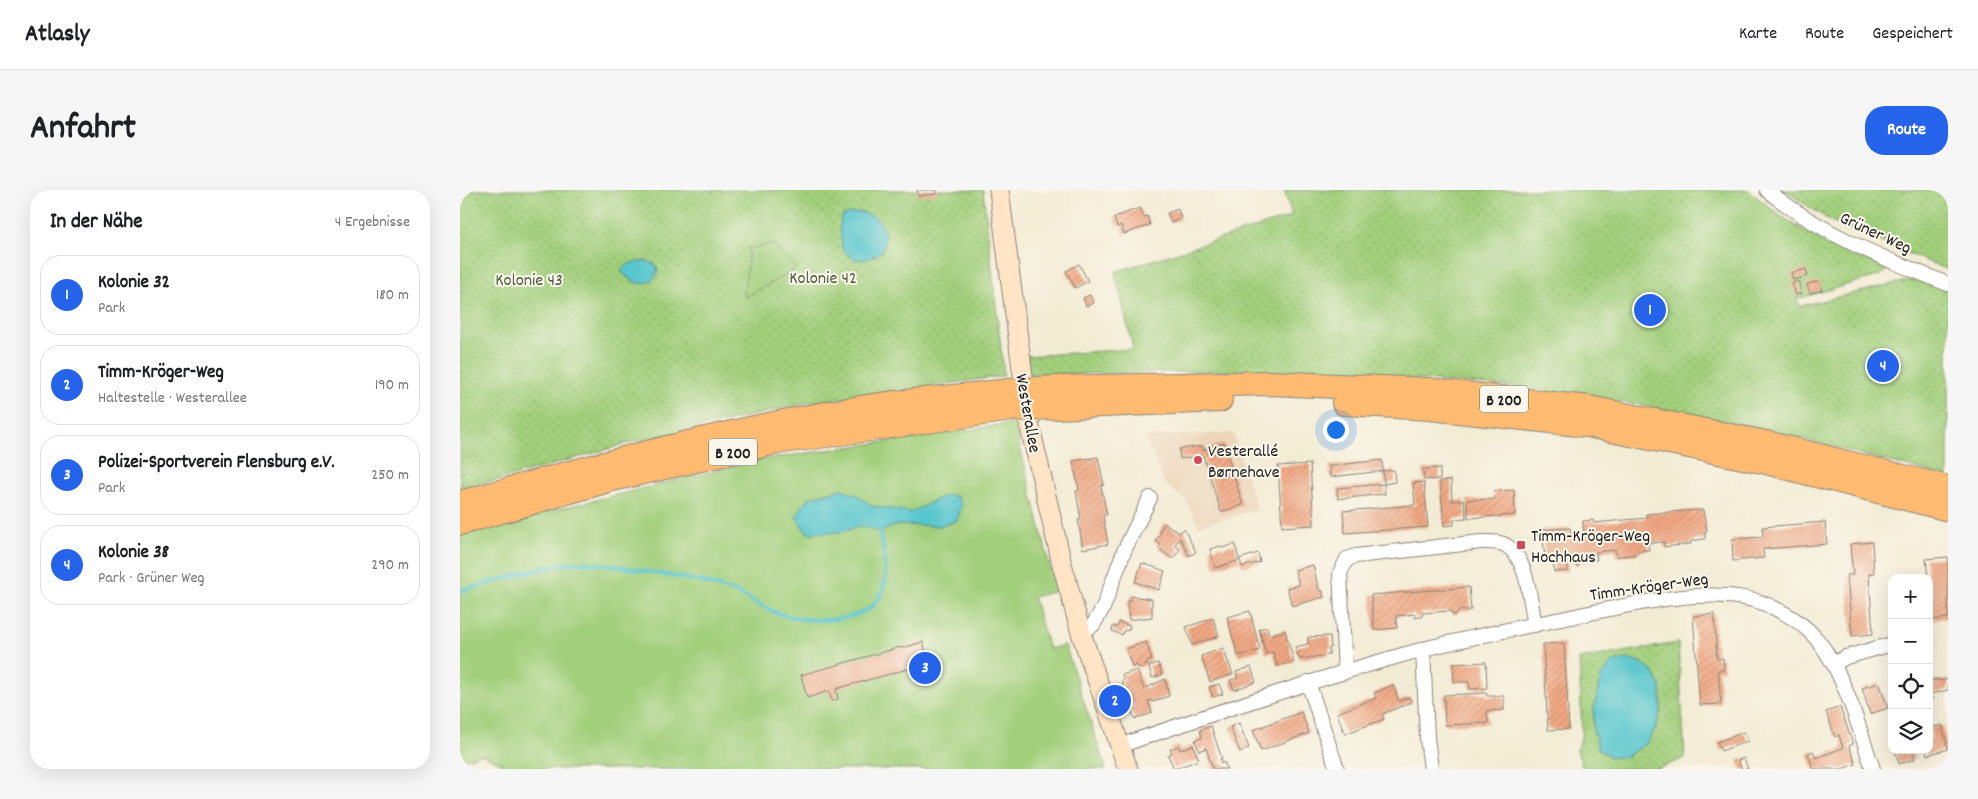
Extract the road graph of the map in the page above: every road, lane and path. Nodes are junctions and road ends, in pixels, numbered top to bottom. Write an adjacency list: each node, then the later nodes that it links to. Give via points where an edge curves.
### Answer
1 (999, 190): 12 (street, Westerallee, via 1028,422)
2 (1767, 190): 3 (street, Grüner Weg, via 1784,205 1828,231)
3 (1948, 284)
4 (1053, 398): 5 (highway, B 200, bridge); 6 (highway, B 200, via 1270,383 1438,392 1588,408 1766,443); 9 (highway, B 200, via 1275,398 1430,408 1587,425 1762,461)
5 (1010, 400): 8 (highway, B 200, via 866,407 588,467); 10 (highway, B 200, via 776,442 612,479)
6 (1948, 488)
7 (1150, 498): 12 (street, via 1124,551 1103,608 1094,625)
8 (460, 503)
9 (1948, 510)
10 (460, 524)
11 (1535, 625): 14 (street, Timm-Kröger-Weg); 15 (street, Timm-Kröger-Weg, via 1634,604 1722,595 1740,597 1772,606 1795,620 1809,631); 16 (street, via 1524,568 1517,554 1507,545 1481,542 1347,558 1340,573)
12 (1081, 633): 18 (street, Westerallee)
13 (1888, 645): 15 (street, via 1846,657)
14 (1423, 649): 16 (street, Timm-Kröger-Weg); 21 (street)
15 (1834, 664): 22 (street, Timm-Kröger-Weg)
16 (1345, 672): 17 (street, Timm-Kröger-Weg)
17 (1308, 682): 18 (street, Timm-Kröger-Weg); 20 (street)
18 (1119, 746): 19 (street, Westerallee)
19 (1128, 769)
20 (1337, 769)
21 (1431, 769)
22 (1873, 769)

